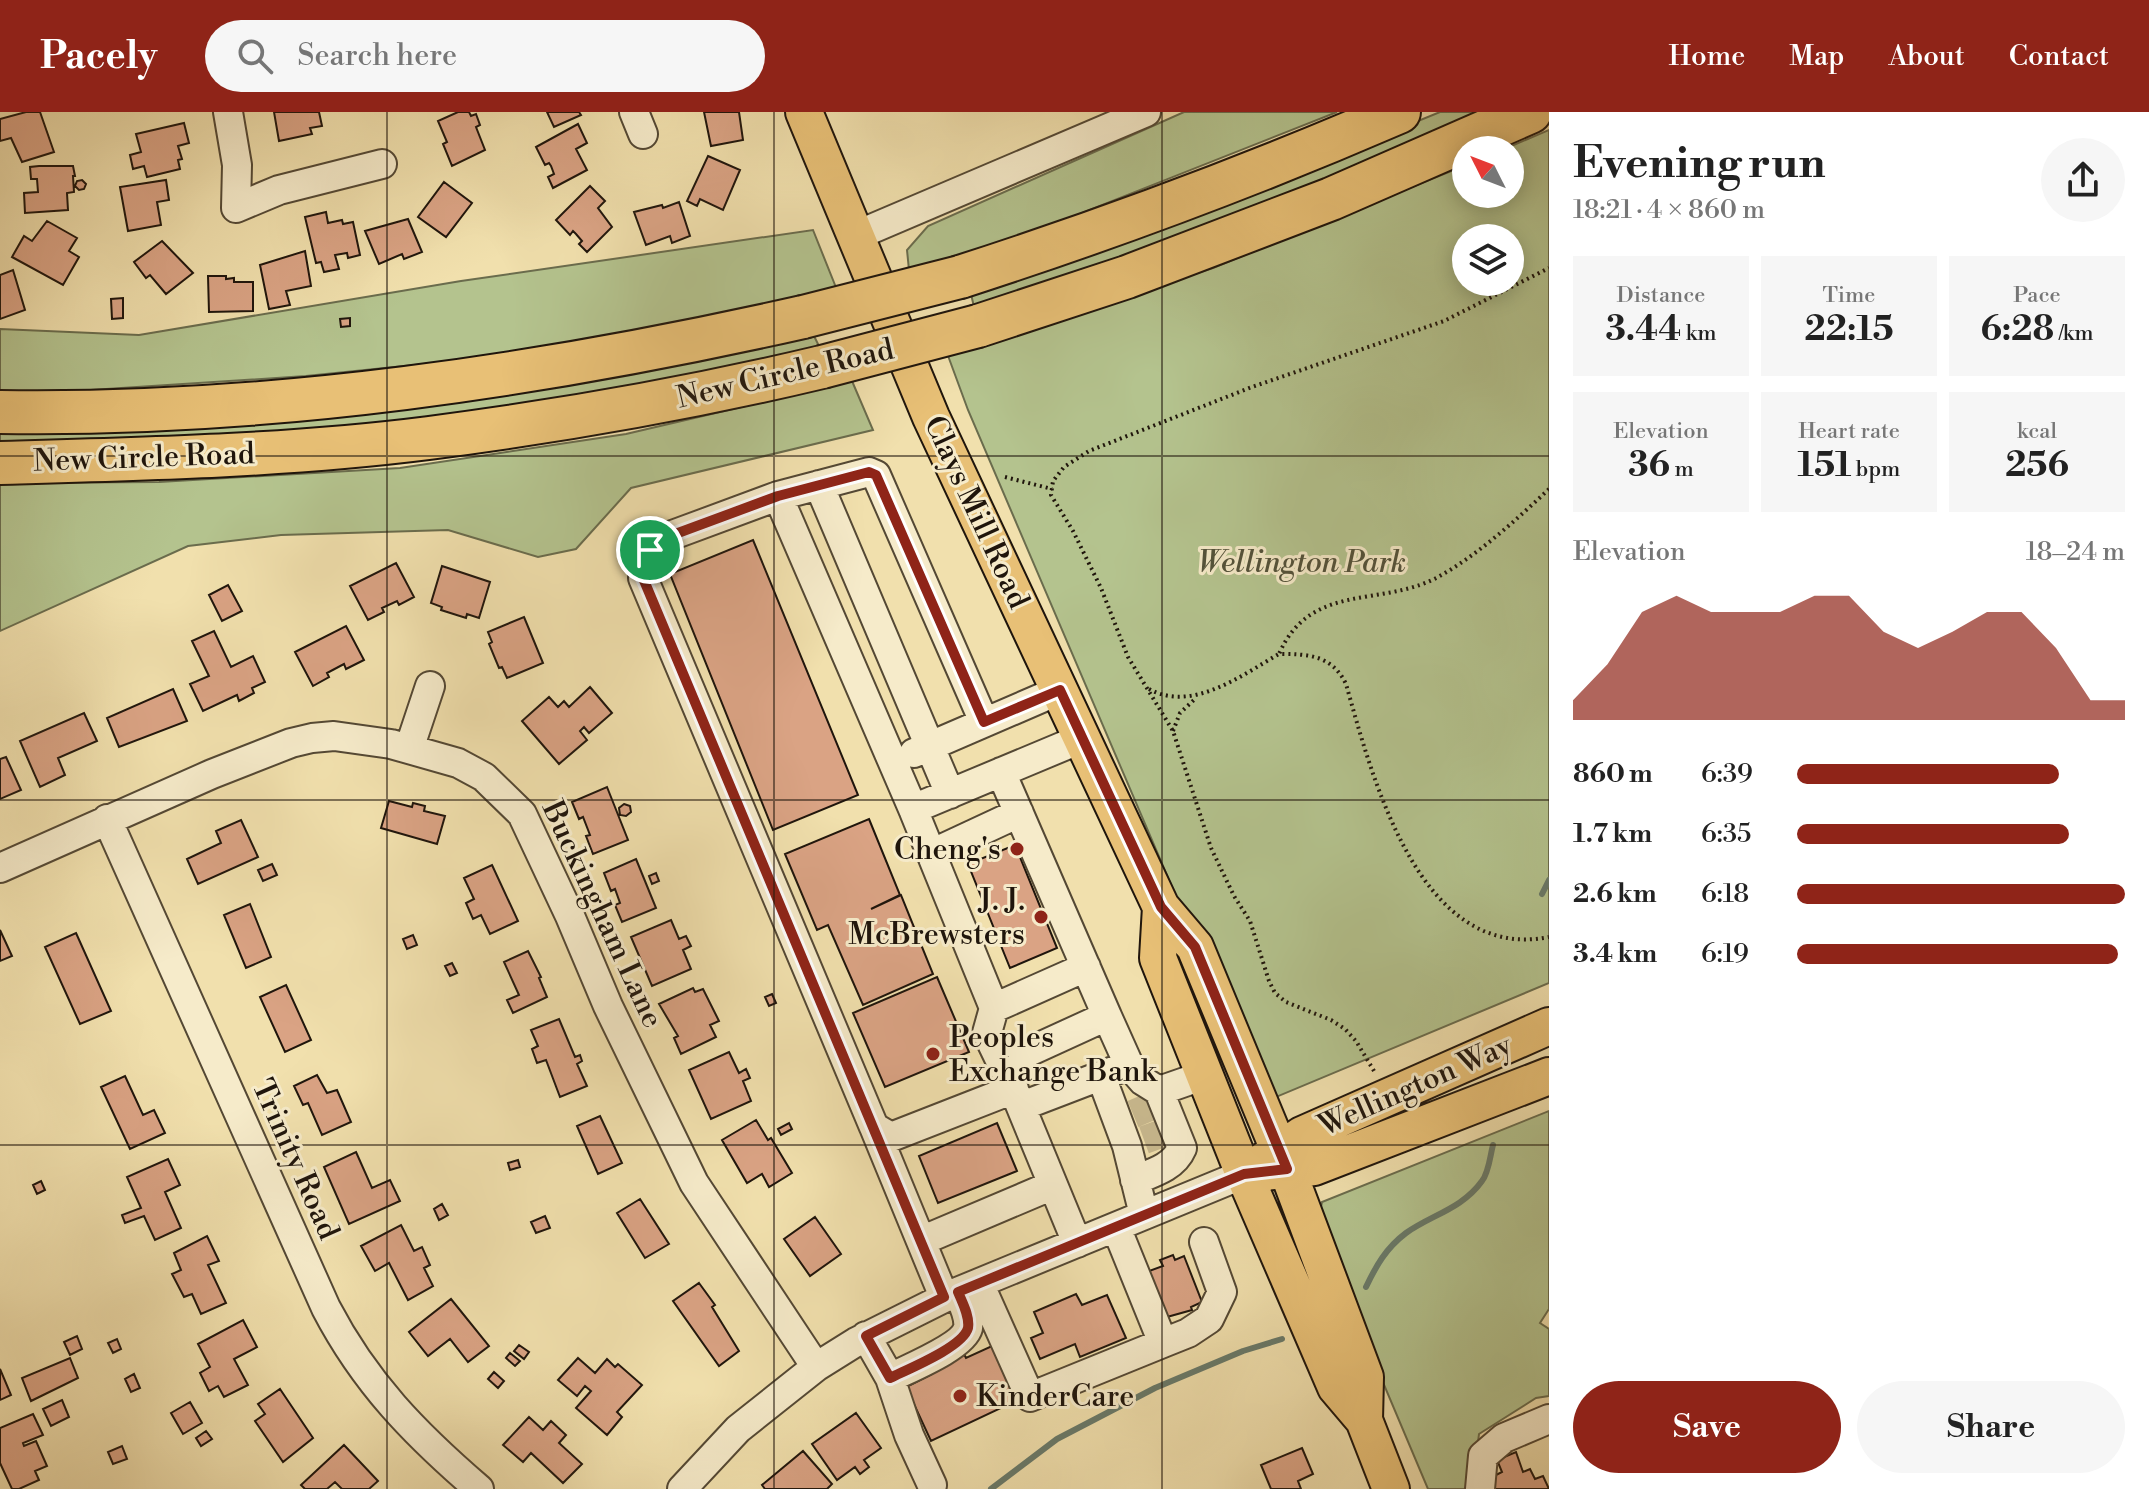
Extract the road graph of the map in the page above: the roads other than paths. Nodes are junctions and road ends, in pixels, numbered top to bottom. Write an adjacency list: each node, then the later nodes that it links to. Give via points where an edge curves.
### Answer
1 (228, 112): 6 (street, via 237,165 236,208 279,190)
2 (804, 112): 7 (main road, Clays Mill Road)
3 (1146, 112): 7 (street)
4 (1399, 112): 8 (highway, New Circle Road, bridge, via 1077,240 803,317 528,371 345,395)
5 (1530, 112): 9 (highway, New Circle Road, bridge, via 1331,199 1127,277 978,326 822,367 639,406 427,439 213,456)
6 (382, 164)
7 (855, 236): 13 (main road, Clays Mill Road, via 931,417)
8 (0, 412)
9 (0, 463)
10 (819, 485): 11 (street); 14 (street, via 869,472 876,475); 16 (street)
11 (778, 496): 18 (street); 37 (street, via 659,540 650,550 643,578)
12 (430, 686): 17 (street)
13 (1060, 690): 14 (street); 15 (main road, Clays Mill Road)
14 (984, 722): 16 (street)
15 (1083, 738): 19 (street); 26 (main road, Clays Mill Road)
16 (930, 746): 18 (street); 20 (street)
17 (409, 749): 23 (street, Buckingham Lane, via 334,736 291,743); 51 (street, Buckingham Lane, via 458,763 484,777 522,814 694,1183)
18 (893, 762): 21 (street)
19 (1001, 772): 20 (street); 22 (street)
20 (950, 794): 21 (street)
21 (913, 809): 24 (street)
22 (1019, 813): 24 (street); 27 (street)
23 (107, 819): 25 (street, Buckingham Lane); 56 (street, Trinity Road, via 342,1340 407,1424)
24 (931, 854): 28 (street)
25 (0, 868)
26 (1161, 907): 32 (main road, Clays Mill Road, via 1158,958); 39 (main road, Clays Mill Road, via 1195,947)
27 (1086, 967): 28 (street); 29 (street)
28 (994, 1008): 35 (street, via 987,1033)
29 (1107, 1016): 31 (street); 35 (street)
30 (1549, 1026): 39 (main road, Wellington Way, via 1302,1135)
31 (1129, 1065): 33 (street); 36 (street, via 1143,1081)
32 (1205, 1075): 36 (street); 40 (main road, Clays Mill Road)
33 (1101, 1076): 35 (street); 36 (street)
34 (1549, 1076): 39 (main road, Wellington Way, via 1314,1167)
35 (1012, 1086): 37 (street, via 891,1137); 42 (street)
36 (1145, 1106): 38 (street); 38 (street)
37 (874, 1127): 45 (street)
38 (1152, 1137): 41 (street); 41 (street, via 1182,1148 1159,1171)
39 (1283, 1160): 40 (main road, Wellington Way); 54 (main road, Clays Mill Road, via 1365,1377)
40 (1244, 1174): 43 (street, Wellington Way); 54 (main road, Clays Mill Road, via 1336,1387)
41 (1135, 1180): 43 (street)
42 (1053, 1185): 45 (street); 47 (street)
43 (1144, 1215): 44 (street, Wellington Way)
44 (1116, 1227): 47 (street, Wellington Way); 50 (street)
45 (921, 1241): 48 (street)
46 (1204, 1242): 50 (street, via 1222,1292 1209,1319)
47 (1077, 1243): 48 (street, Wellington Way)
48 (961, 1291): 49 (street, Wellington Way); 50 (street, via 1030,1397); 52 (street, via 966,1332 955,1344)
49 (866, 1336): 51 (street, Wellington Way); 52 (street)
50 (1163, 1343)
51 (816, 1367): 57 (street, Wellington Way, via 738,1429)
52 (890, 1378): 55 (street)
53 (1549, 1419): 59 (street, via 1504,1438 1483,1456)
54 (1364, 1420): 58 (main road, Clays Mill Road)
55 (932, 1485)
56 (479, 1489)
57 (682, 1489)
58 (1391, 1489)
59 (1480, 1489)

